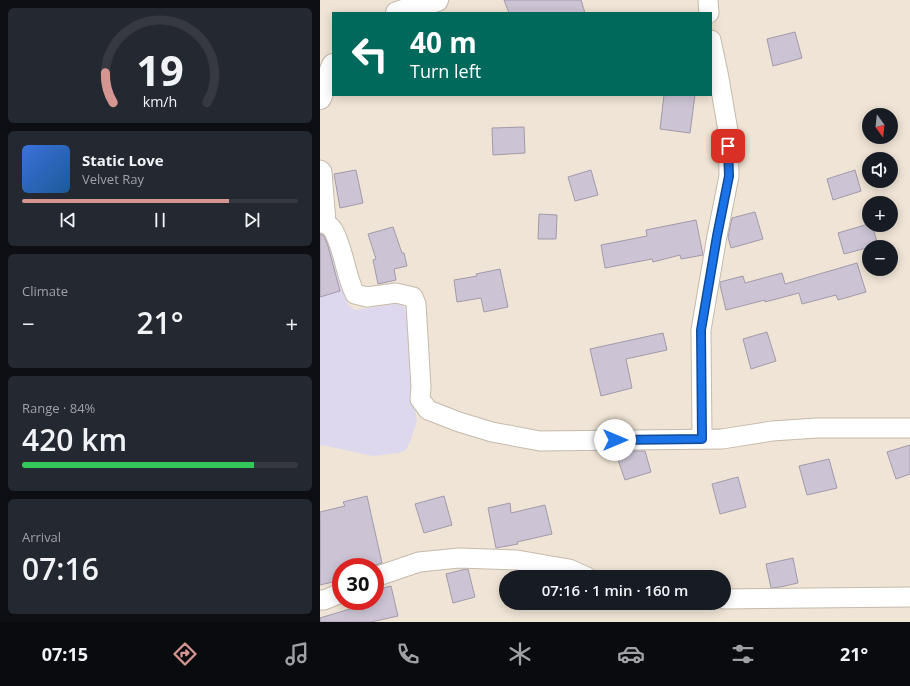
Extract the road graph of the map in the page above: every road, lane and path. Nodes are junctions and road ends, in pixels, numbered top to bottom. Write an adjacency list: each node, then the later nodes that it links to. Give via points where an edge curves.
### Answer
1 (437, 0): 3 (main road)
2 (708, 0): 4 (street)
3 (399, 12)
4 (709, 12)
5 (712, 45): 11 (street, via 728,131 729,176 701,330)
6 (332, 68): 7 (main road)
7 (320, 98)
8 (320, 170): 9 (street)
9 (323, 223): 11 (street, via 333,229 349,284 355,294 367,298 396,293 413,297 416,304 420,399 428,410 492,432 540,441)
10 (910, 428): 11 (street, via 817,428)
11 (702, 439)
12 (571, 570): 13 (street, via 517,560 459,558 419,562)
13 (384, 574)
14 (332, 597): 16 (street)
15 (910, 598): 17 (street)
16 (320, 600)
17 (731, 600)

